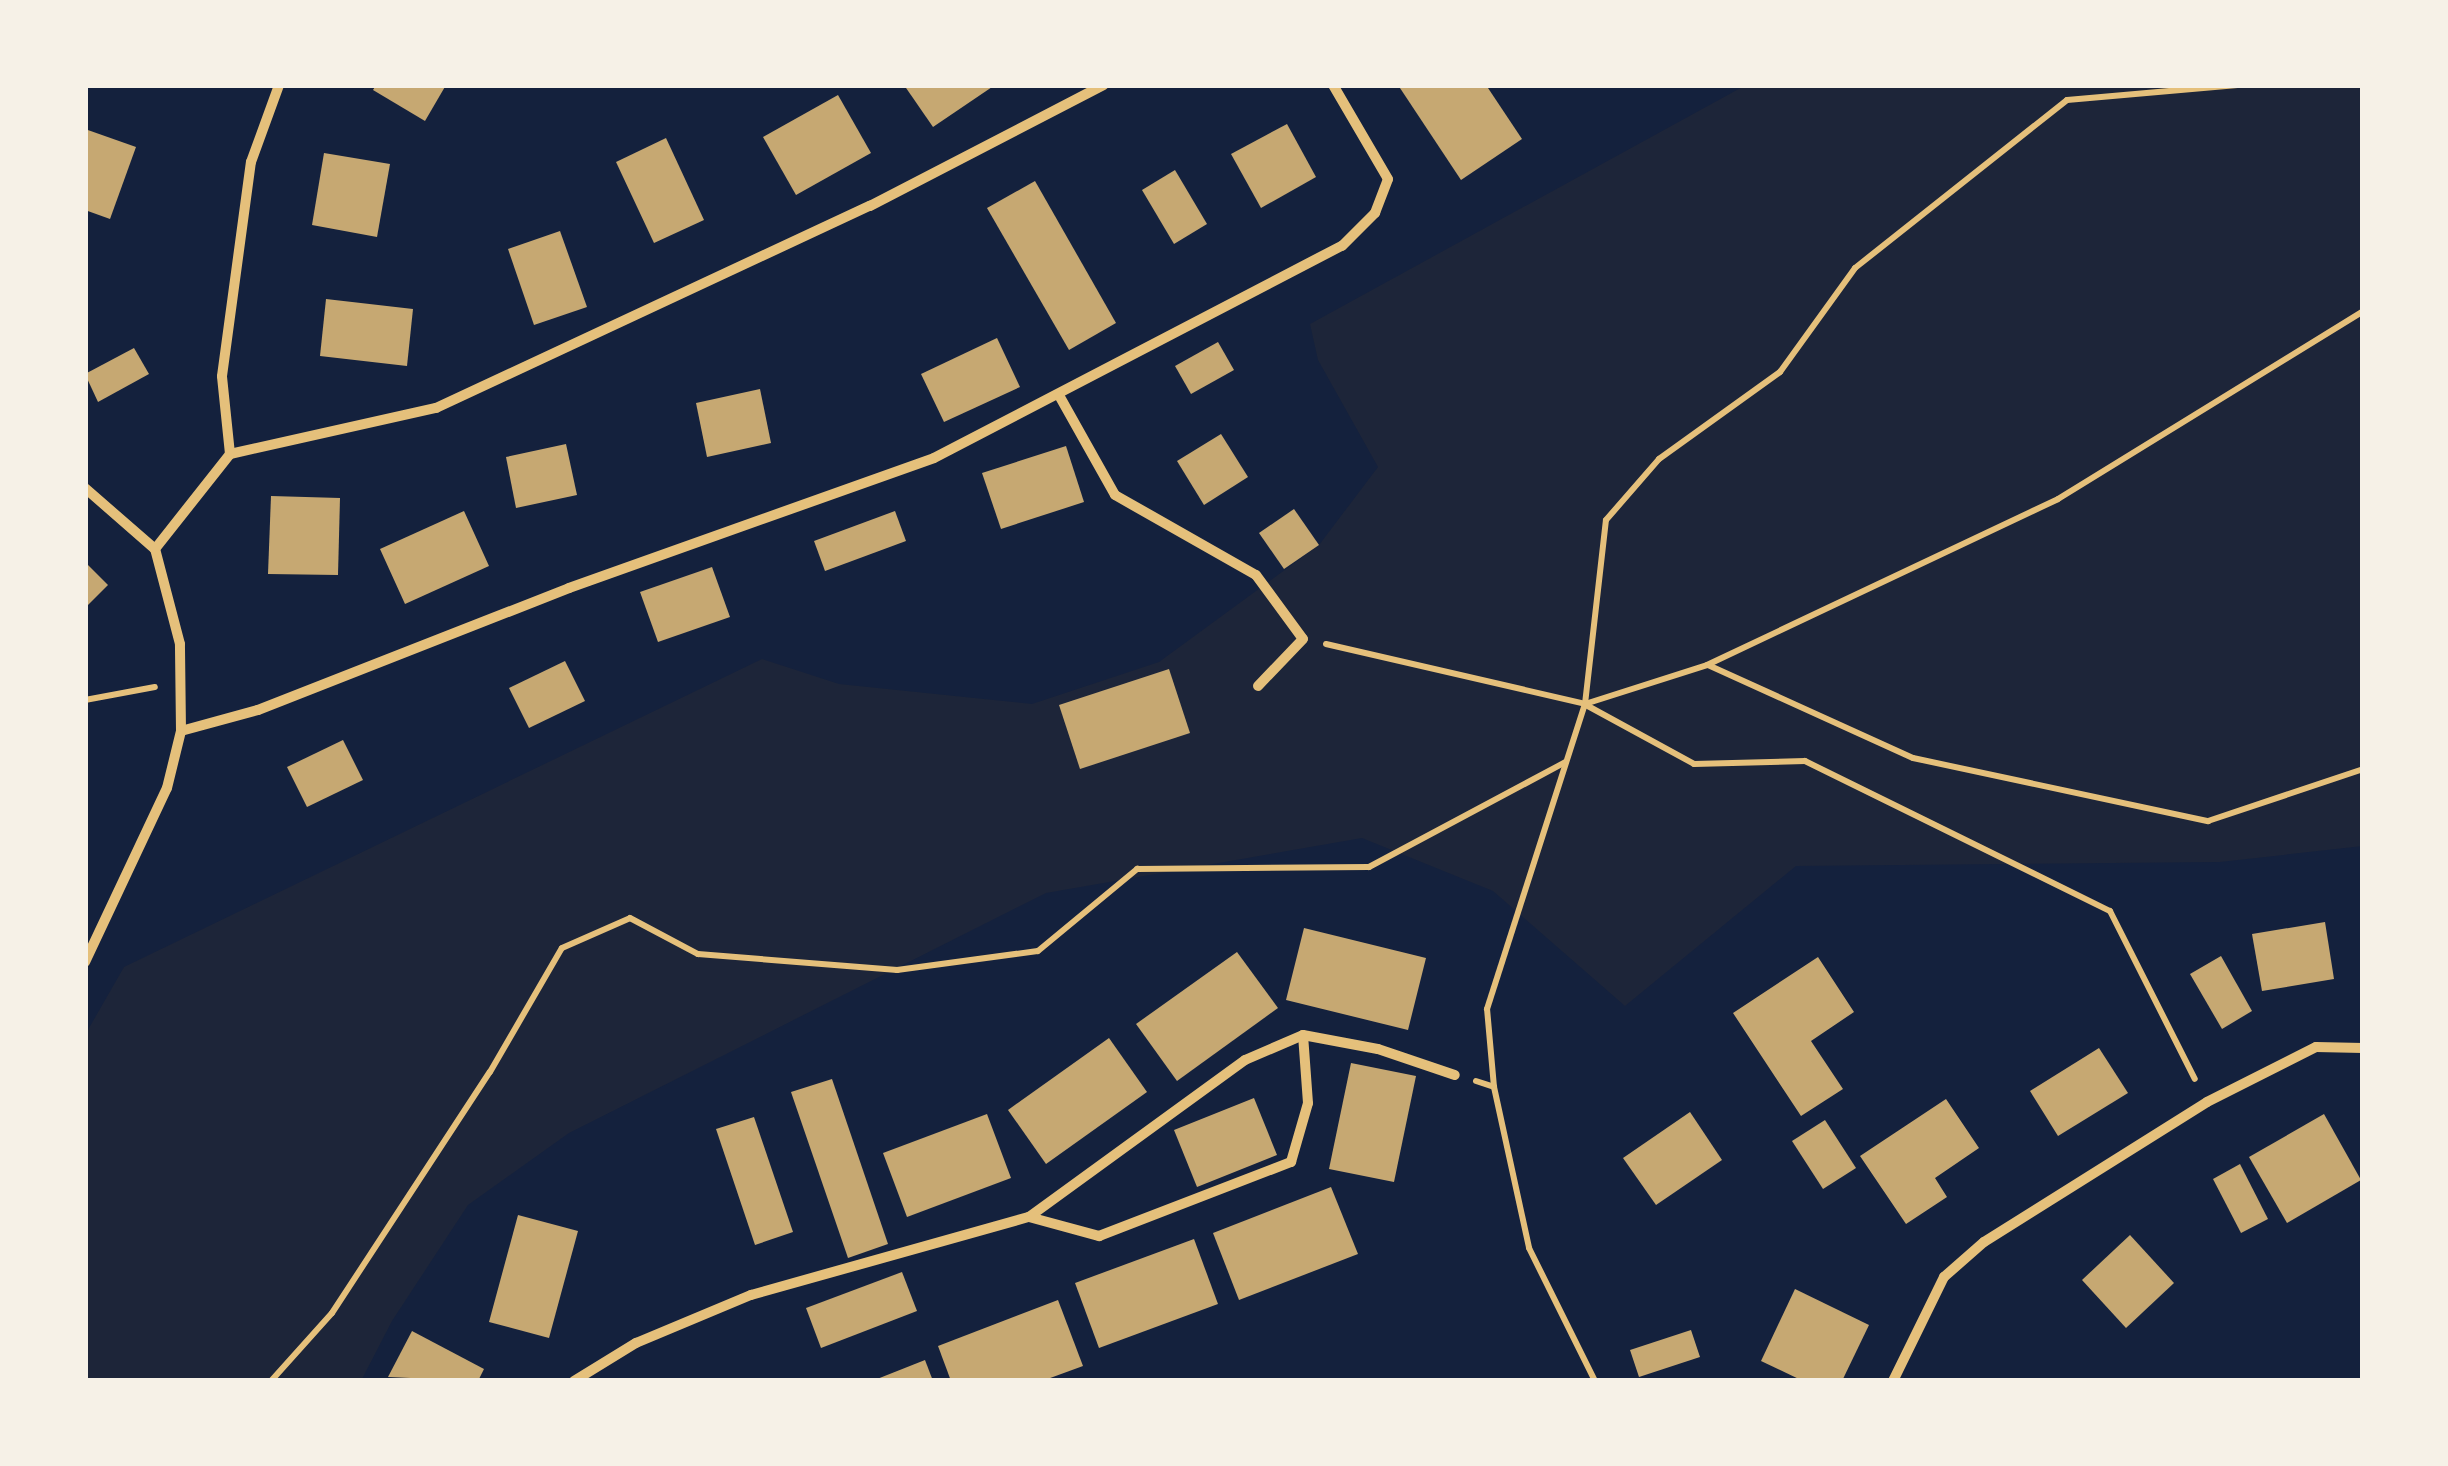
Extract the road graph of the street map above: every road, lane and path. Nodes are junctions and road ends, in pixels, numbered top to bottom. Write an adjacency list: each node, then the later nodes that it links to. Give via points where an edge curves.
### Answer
1 (279, 85): 7 (street, via 251,162 222,376)
2 (1103, 85): 7 (street, via 870,206 436,408)
3 (1333, 85): 6 (street, via 1388,179 1375,213 1342,246 1124,357)
4 (2240, 85): 15 (path, via 2066,100 1855,268 1780,372 1659,458 1606,520)
5 (2363, 311): 11 (path, via 2058,499)
6 (1060, 397): 10 (street, via 1115,495 1256,575); 16 (street, via 934,458 568,588 258,710)
7 (230, 454): 9 (street)
8 (85, 488): 9 (street)
9 (155, 549): 12 (street, via 180,644)
10 (1304, 639): 13 (street); 15 (path)
11 (1707, 664): 15 (path); 18 (path, via 1912,758 2208,821)
12 (181, 682): 14 (path); 16 (street)
13 (1258, 686)
14 (85, 700)
15 (1584, 704): 17 (path); 24 (path, via 1694,764 1805,761 2110,911)
16 (181, 731): 19 (street, via 167,788)
17 (1566, 762): 23 (path, via 1487,1009); 26 (path, via 1368,867 1137,869 1038,952 897,970 698,954 630,918 562,948 490,1072 332,1313)
18 (2363, 769)
19 (85, 962)
20 (1304, 1034): 22 (street); 25 (street, via 1245,1060); 25 (street, via 1308,1103 1291,1162 1098,1236)
21 (2363, 1048): 24 (street, via 2316,1047)
22 (1455, 1075): 23 (path)
23 (1494, 1087): 28 (path, via 1529,1248)
24 (2207, 1102): 29 (street, via 1984,1242 1944,1278)
25 (1029, 1217): 27 (street, via 751,1295 636,1343)
26 (271, 1381)
27 (574, 1381)
28 (1595, 1381)
29 (1892, 1381)

